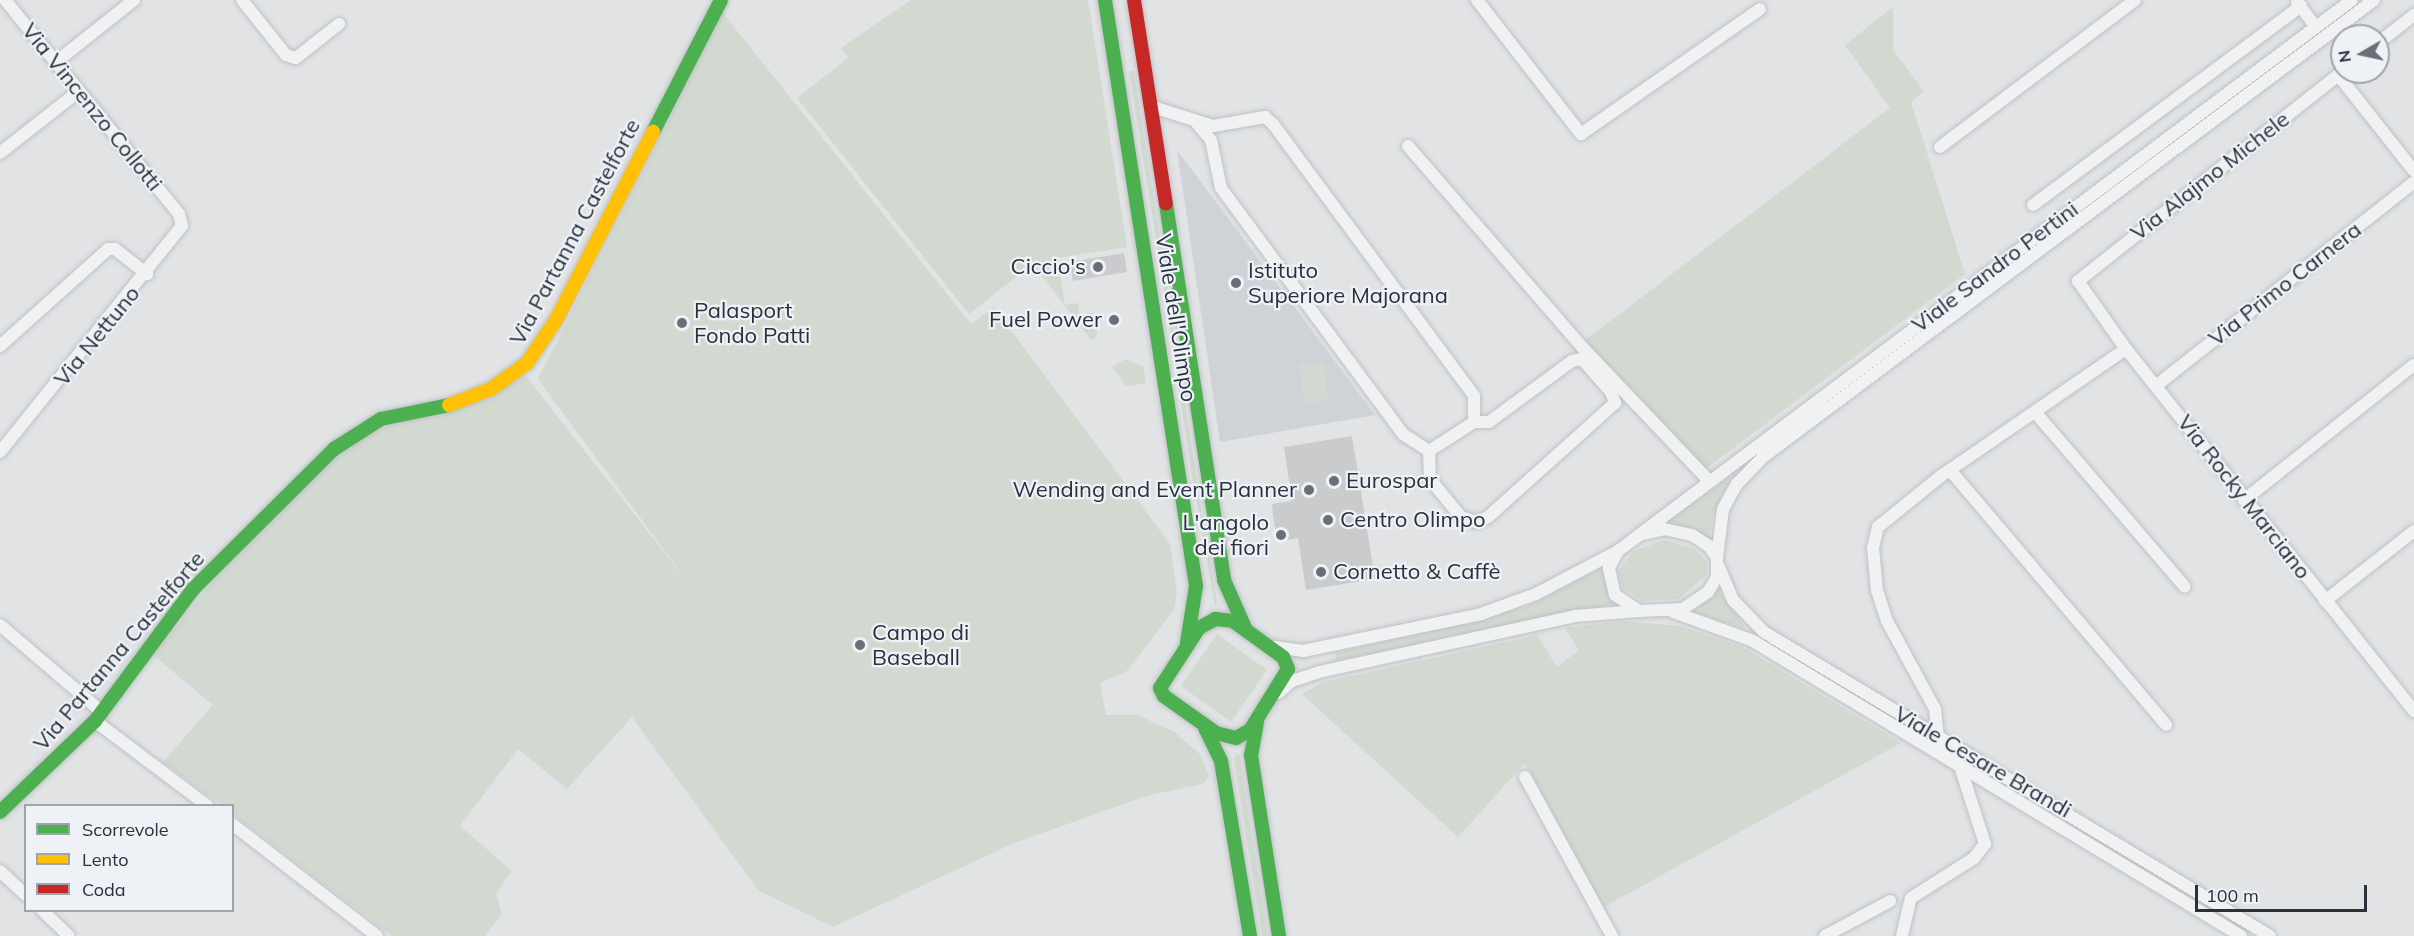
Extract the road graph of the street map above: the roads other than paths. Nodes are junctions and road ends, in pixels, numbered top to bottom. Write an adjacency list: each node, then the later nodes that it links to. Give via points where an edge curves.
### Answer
1 (134, 0): 17 (street)
2 (242, 0): 14 (street, via 286,55 296,58)
3 (721, 0): 58 (street, Via Partanna Castelforte, via 556,320 527,363 505,382 474,397 381,419 354,432 193,589)
4 (1105, 0): 53 (street, Viale dell'Olimpo, via 1196,586)
5 (1134, 0): 21 (street, Viale dell'Olimpo)
6 (1477, 0): 12 (street, via 1581,134)
7 (2135, 0): 24 (street)
8 (2352, 0): 15 (street, Viale Sandro Pertini)
9 (2374, 0): 46 (street, Viale Sandro Pertini, via 1763,457 1737,484 1723,509)
10 (4, 3): 17 (street, Via Vincenzo Collotti)
11 (2298, 3): 15 (street); 28 (street)
12 (1760, 9)
13 (2414, 15): 16 (street)
14 (339, 24)
15 (2316, 27): 41 (street, Viale Sandro Pertini)
16 (2390, 34)
17 (56, 63): 20 (street, Via Vincenzo Collotti)
18 (2330, 81): 31 (street, Via Alajmo Michele)
19 (2348, 84): 26 (street)
20 (79, 91): 25 (street); 29 (street, Via Vincenzo Collotti)
21 (1150, 106): 22 (street); 52 (street, Viale dell'Olimpo, via 1224,580)
22 (1195, 121): 37 (street, via 1237,125 1265,117 1273,124 1474,396); 38 (street, via 1211,140 1221,188 1403,434)
23 (1408, 146): 41 (street, via 1582,347)
24 (1940, 147)
25 (0, 153)
26 (2414, 171)
27 (2414, 182): 35 (street, Via Primo Carnera)
28 (2033, 205)
29 (179, 214): 30 (street, Via Nettuno, via 180,230)
30 (147, 274): 32 (street, via 115,249 108,249); 39 (street, Via Nettuno)
31 (2078, 281): 33 (street, Via Rocky Marciano)
32 (0, 346)
33 (2126, 349): 35 (street, Via Rocky Marciano); 36 (street)
34 (2414, 365): 42 (street)
35 (2157, 385): 42 (street, Via Rocky Marciano)
36 (2035, 412): 40 (street); 47 (street)
37 (1474, 422): 38 (street); 38 (street, via 1489,422 1572,361 1582,359 1611,392 1615,403 1488,517 1476,522 1461,517 1430,479)
38 (1429, 451)
39 (0, 452)
40 (1950, 470): 60 (street); 61 (street, via 1878,526 1873,548 1877,591 1887,621 1935,709)
41 (1709, 481): 44 (street, Viale Sandro Pertini)
42 (2244, 500): 48 (street, Via Rocky Marciano)
43 (2414, 531): 48 (street)
44 (1639, 535): 45 (street); 46 (street, via 1679,531 1701,539)
45 (1618, 551): 49 (street, via 1609,568 1610,587); 54 (street, via 1536,594 1481,614 1303,651)
46 (1718, 562): 50 (street, via 1708,592); 61 (street, Viale Cesare Brandi, via 1733,600 1751,622)
47 (2185, 587)
48 (2325, 601): 56 (street, Via Rocky Marciano)
49 (1639, 611): 50 (street); 55 (street, via 1575,616 1318,672 1292,681)
50 (1673, 612): 62 (street, Viale Cesare Brandi, via 1753,641)
51 (0, 625): 58 (street)
52 (1246, 630): 53 (street, via 1233,621 1215,619 1204,622); 54 (street)
53 (1187, 643): 59 (street, via 1160,688 1164,696)
54 (1266, 644): 55 (street, via 1283,657 1288,669)
55 (1272, 698): 57 (street)
56 (2414, 711)
57 (1260, 715): 59 (street, via 1245,735 1236,738 1224,738); 74 (street, via 1251,755)
58 (98, 716): 64 (street); 65 (street, Via Partanna Castelforte, via 42,776)
59 (1200, 722): 73 (street, via 1221,761)
60 (2166, 725)
61 (1938, 737): 62 (street); 79 (street, Viale Cesare Brandi)
62 (1960, 766): 77 (street, via 1984,844 1974,858 1911,898); 78 (street, Viale Cesare Brandi)
63 (1525, 777): 75 (street)
64 (206, 804)
65 (0, 812)
66 (234, 826): 72 (street)
67 (0, 871): 68 (street)
68 (24, 893)
69 (1890, 901): 76 (street)
70 (44, 912): 71 (street)
71 (69, 936)
72 (377, 936)
73 (1250, 936)
74 (1279, 936)
75 (1612, 936)
76 (1825, 936)
77 (1902, 936)
78 (2241, 936)
79 (2270, 936)

